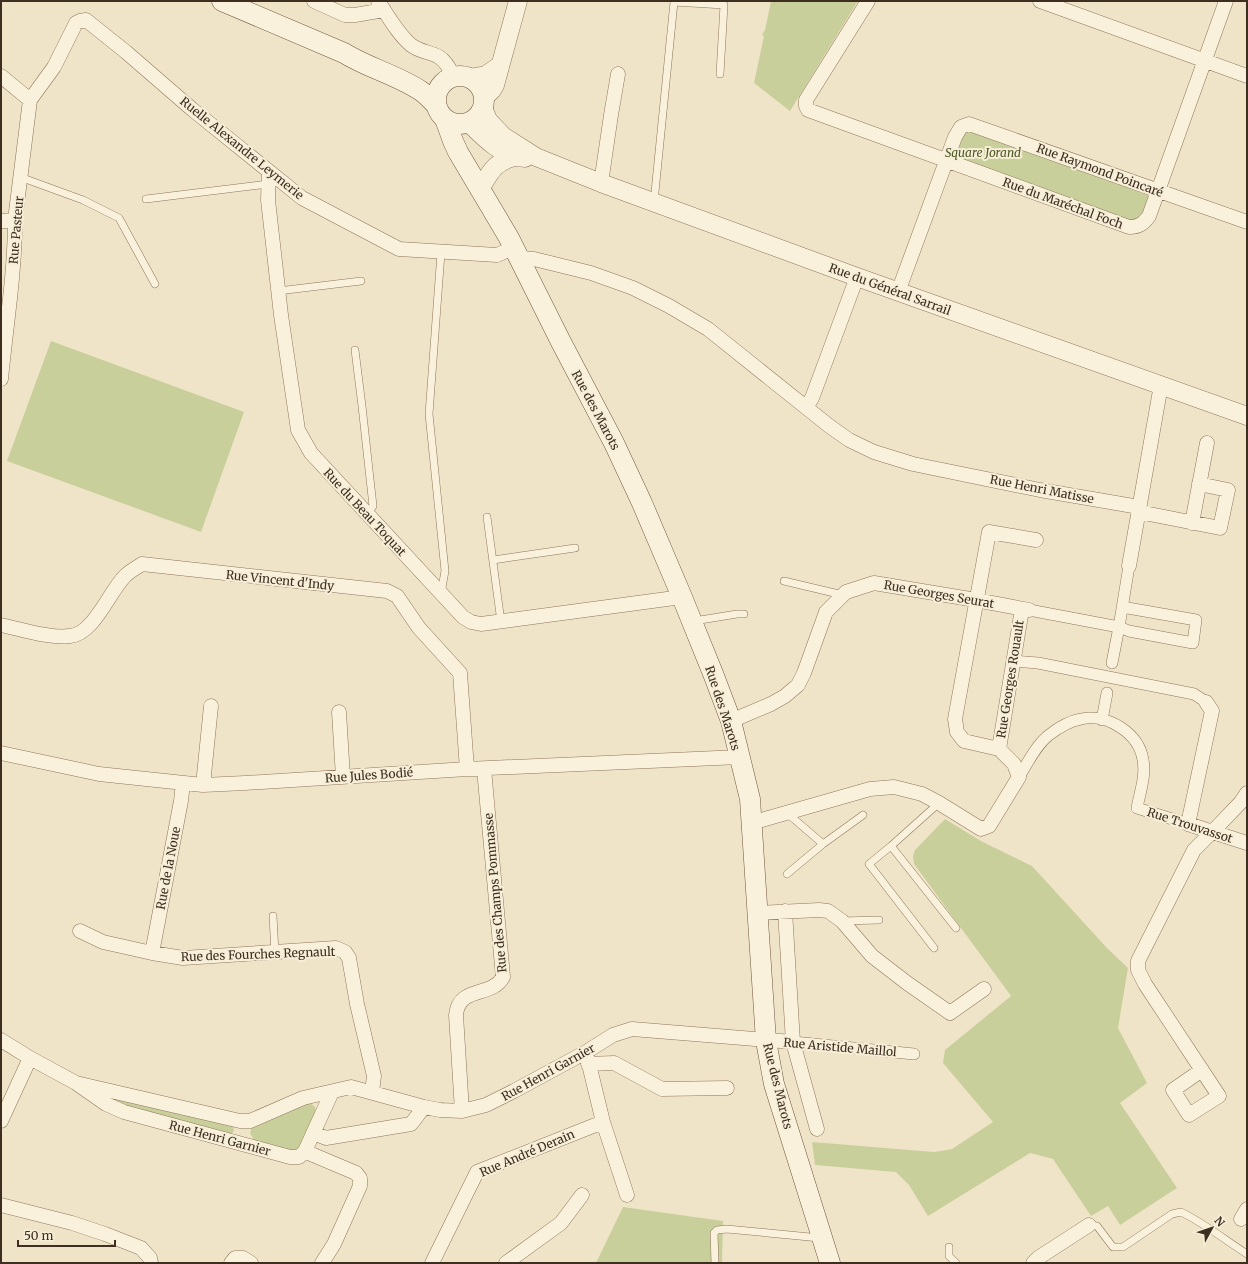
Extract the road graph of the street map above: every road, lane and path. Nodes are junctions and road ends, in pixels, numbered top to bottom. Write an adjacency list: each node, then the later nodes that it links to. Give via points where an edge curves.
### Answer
1 (222, 1): 8 (main road)
2 (314, 1): 7 (street, via 345,14 355,15)
3 (518, 1): 10 (street)
4 (868, 1): 22 (street, Rue du Maréchal Foch, via 806,100 806,106 808,110)
5 (1040, 1): 9 (street)
6 (1226, 1): 9 (street, Rue du Maréchal Foch)
7 (381, 6): 15 (street, via 412,46 440,57)
8 (344, 53): 15 (main road, via 413,77); 18 (main road, via 421,92)
9 (1204, 60): 14 (street); 27 (street, Rue du Maréchal Foch)
10 (499, 66): 15 (street, via 486,75); 17 (street, via 492,90)
11 (618, 74): 25 (street)
12 (720, 74): 29 (lane, via 724,5 674,2)
13 (1, 76): 16 (street)
14 (1247, 76)
15 (456, 80): 17 (main road, via 480,86); 18 (main road, via 437,94)
16 (30, 100): 23 (street, Rue Pasteur); 24 (street, Ruelle Alexandre Leymerie, via 54,67 76,23 86,20)
17 (484, 103): 19 (main road, via 479,115); 21 (street, Rue du Général Sarrail, via 488,120 503,136)
18 (441, 113): 19 (main road, via 452,123); 26 (main road, Rue des Marots, via 456,146)
19 (468, 123): 20 (street, Rue du Général Sarrail, via 487,141); 26 (main road, Rue des Marots, via 463,136)
20 (515, 157): 21 (street, Rue du Général Sarrail); 26 (street, Rue du Général Sarrail, via 497,164)
21 (536, 157): 25 (street, Rue du Général Sarrail)
22 (946, 161): 27 (street, Rue du Maréchal Foch, via 1129,226 1137,227 1144,223); 27 (street, Rue Raymond Poincaré, via 961,127 969,124); 39 (street, Rue Raymond Poincaré)
23 (20, 177): 30 (street, Rue Pasteur); 37 (lane, via 83,200 119,218)
24 (269, 178): 28 (lane); 33 (street, Ruelle Alexandre Leymerie, via 399,249); 38 (street, Rue du Beau Toquat, via 268,200)
25 (602, 183): 29 (street, Rue du Général Sarrail)
26 (483, 188): 34 (main road, Rue des Marots)
27 (1159, 191): 32 (street, Rue Raymond Poincaré)
28 (146, 199)
29 (654, 202): 35 (street, Rue du Général Sarrail)
30 (15, 220): 31 (street); 41 (street, Rue Pasteur, via 10,302)
31 (1, 221)
32 (1247, 222)
33 (441, 252): 34 (street, Ruelle Alexandre Leymerie, via 497,255); 56 (lane, via 428,414 445,571)
34 (516, 253): 43 (street, Rue Henri Matisse, via 591,273 633,288 685,315 708,329); 58 (main road, Rue des Marots, via 614,443)
35 (857, 277): 39 (street, Rue du Général Sarrail); 43 (street, via 812,398)
36 (361, 281): 38 (lane)
37 (155, 284)
38 (278, 291): 48 (street, Rue du Beau Toquat, via 298,430 311,453)
39 (898, 292): 42 (street, Rue du Général Sarrail)
40 (355, 350): 48 (lane, via 373,506)
41 (1, 373)
42 (1161, 385): 44 (street, Rue du Général Sarrail); 47 (street)
43 (806, 407): 47 (street, Rue Henri Matisse, via 850,440 874,452 913,464)
44 (1247, 416)
45 (1208, 443): 46 (street)
46 (1200, 484): 50 (street); 50 (street, via 1228,490 1220,528)
47 (1139, 510): 50 (street); 54 (street)
48 (367, 515): 56 (street, Rue du Beau Toquat)
49 (487, 516): 53 (lane)
50 (1192, 523)
51 (1036, 540): 59 (street, Rue Georges Rouault, via 989,532)
52 (575, 548): 53 (lane)
53 (493, 560): 63 (lane)
54 (1129, 566): 60 (street)
55 (784, 581): 57 (lane)
56 (441, 593): 63 (street, Rue du Beau Toquat, via 471,622)
57 (843, 595): 59 (street, Rue Georges Seurat, via 874,583); 74 (street, Rue Georges Seurat, via 826,612 798,685 771,704)
58 (682, 597): 63 (street, Rue du Beau Toquat); 64 (main road, Rue des Marots)
59 (976, 600): 61 (street, Rue Georges Seurat); 75 (street, Rue Georges Rouault, via 955,719 957,732 964,741)
60 (1122, 607): 66 (street); 66 (street, Rue Georges Seurat, via 1196,620 1193,643 1128,631)
61 (1025, 610): 66 (street, Rue Georges Seurat); 67 (street, Rue Georges Rouault)
62 (744, 614): 64 (lane)
63 (501, 622)
64 (692, 622): 74 (main road, Rue des Marots)
65 (1, 625): 79 (street, Rue Vincent d'Indy, via 50,635 70,636 81,633 124,577 142,564 387,592 397,596 419,628 460,673)
66 (1119, 627): 68 (street)
67 (1013, 661): 70 (street, via 1194,694); 75 (street, Rue Georges Rouault)
68 (1112, 663)
69 (1107, 693): 73 (street)
70 (1206, 702): 89 (street, via 1212,711)
71 (211, 706): 83 (street)
72 (339, 712): 80 (street)
73 (1102, 720): 81 (street, Rue Trouvassot, via 1081,719 1047,736); 89 (street, Rue Trouvassot, via 1116,724 1140,747 1144,780 1137,808)
74 (731, 721): 77 (main road, Rue des Marots)
75 (999, 749): 81 (street, Rue Georges Rouault, via 1014,764)
76 (1, 753): 82 (street, Rue Jules Bodié, via 99,774)
77 (740, 757): 78 (street, Rue Jules Bodié); 88 (main road, Rue des Marots, via 750,799)
78 (484, 768): 79 (street, Rue Jules Bodié); 118 (street, Rue des Champs Pommasse, via 503,977 495,986 466,996 457,1008)
79 (467, 769): 80 (street, Rue Jules Bodié)
80 (343, 777): 83 (street, Rue Jules Bodié)
81 (1019, 777): 85 (street, via 989,826 981,828)
82 (183, 783): 83 (street, Rue Jules Bodié); 103 (street, Rue de la Noue)
83 (203, 785)
84 (1247, 793): 90 (street)
85 (939, 802): 86 (street, via 894,786 870,789); 93 (lane)
86 (786, 812): 88 (street); 92 (lane)
87 (863, 815): 92 (lane)
88 (751, 823): 96 (main road, Rue des Marots)
89 (1188, 824): 90 (street, Rue Trouvassot)
90 (1213, 832): 91 (street, Rue Trouvassot); 112 (street, via 1194,850 1138,961 1138,970 1145,984)
91 (1247, 843)
92 (823, 844): 94 (lane)
93 (891, 846): 100 (lane); 102 (lane, via 869,864)
94 (787, 874)
95 (785, 911): 96 (street); 98 (street, via 828,911); 108 (street)
96 (758, 913): 107 (main road, Rue des Marots)
97 (273, 916): 104 (lane)
98 (842, 920): 99 (lane); 105 (street, via 872,956 950,1013)
99 (879, 920)
100 (956, 928)
101 (80, 931): 103 (street, Rue des Fourches Regnault, via 103,942)
102 (934, 948)
103 (152, 953): 104 (street, Rue des Fourches Regnault, via 183,958)
104 (275, 953): 116 (street, Rue des Fourches Regnault, via 336,948 345,952 349,958 374,1076)
105 (984, 989)
106 (1, 1040): 110 (street, Rue Henri Garnier)
107 (766, 1041): 108 (street, Rue Aristide Maillol); 111 (street, Rue Henri Garnier, via 632,1029 613,1035); 130 (main road, Rue des Marots, via 774,1084)
108 (793, 1042): 109 (street, Rue Aristide Maillol); 122 (street)
109 (914, 1054)
110 (30, 1058): 113 (street, Rue Henri Garnier); 119 (street)
111 (587, 1058): 114 (street, via 614,1064 662,1089); 118 (street, Rue Henri Garnier, via 486,1105); 121 (street)
112 (1202, 1070)
113 (76, 1083): 120 (street, Rue Henri Garnier); 124 (street, Rue Henri Garnier, via 106,1104 124,1112)
114 (726, 1088)
115 (332, 1092): 116 (street, Rue Henri Garnier, via 351,1087); 120 (street, Rue Henri Garnier, via 303,1098 250,1121); 123 (street)
116 (372, 1092): 117 (street, Rue Henri Garnier)
117 (424, 1107): 118 (street, Rue Henri Garnier); 123 (street, via 411,1124 326,1138)
118 (462, 1111)
119 (1, 1120)
120 (240, 1121): 124 (street)
121 (603, 1122): 127 (street); 137 (street, Rue André Derain, via 477,1172)
122 (817, 1129)
123 (313, 1134): 125 (street)
124 (240, 1144): 125 (street, Rue Henri Garnier, via 290,1157 299,1157)
125 (305, 1151): 136 (street, via 356,1173 360,1178 360,1186 334,1244)
126 (582, 1195): 138 (street, via 561,1223)
127 (627, 1195)
128 (1, 1205): 133 (street, via 106,1234 141,1248)
129 (1089, 1225): 132 (lane, via 1097,1226 1113,1247 1123,1246 1172,1214 1181,1212); 142 (street)
130 (822, 1238): 139 (lane, via 717,1230 714,1233); 140 (main road, Rue des Marots)
131 (949, 1247): 141 (lane, via 949,1256)
132 (1247, 1254)
133 (151, 1263)
134 (231, 1263): 135 (street, via 235,1258 243,1258)
135 (251, 1263)
136 (322, 1263)
137 (432, 1263)
138 (506, 1263)
139 (715, 1263)
140 (830, 1263)
141 (956, 1263)
142 (1033, 1263)

